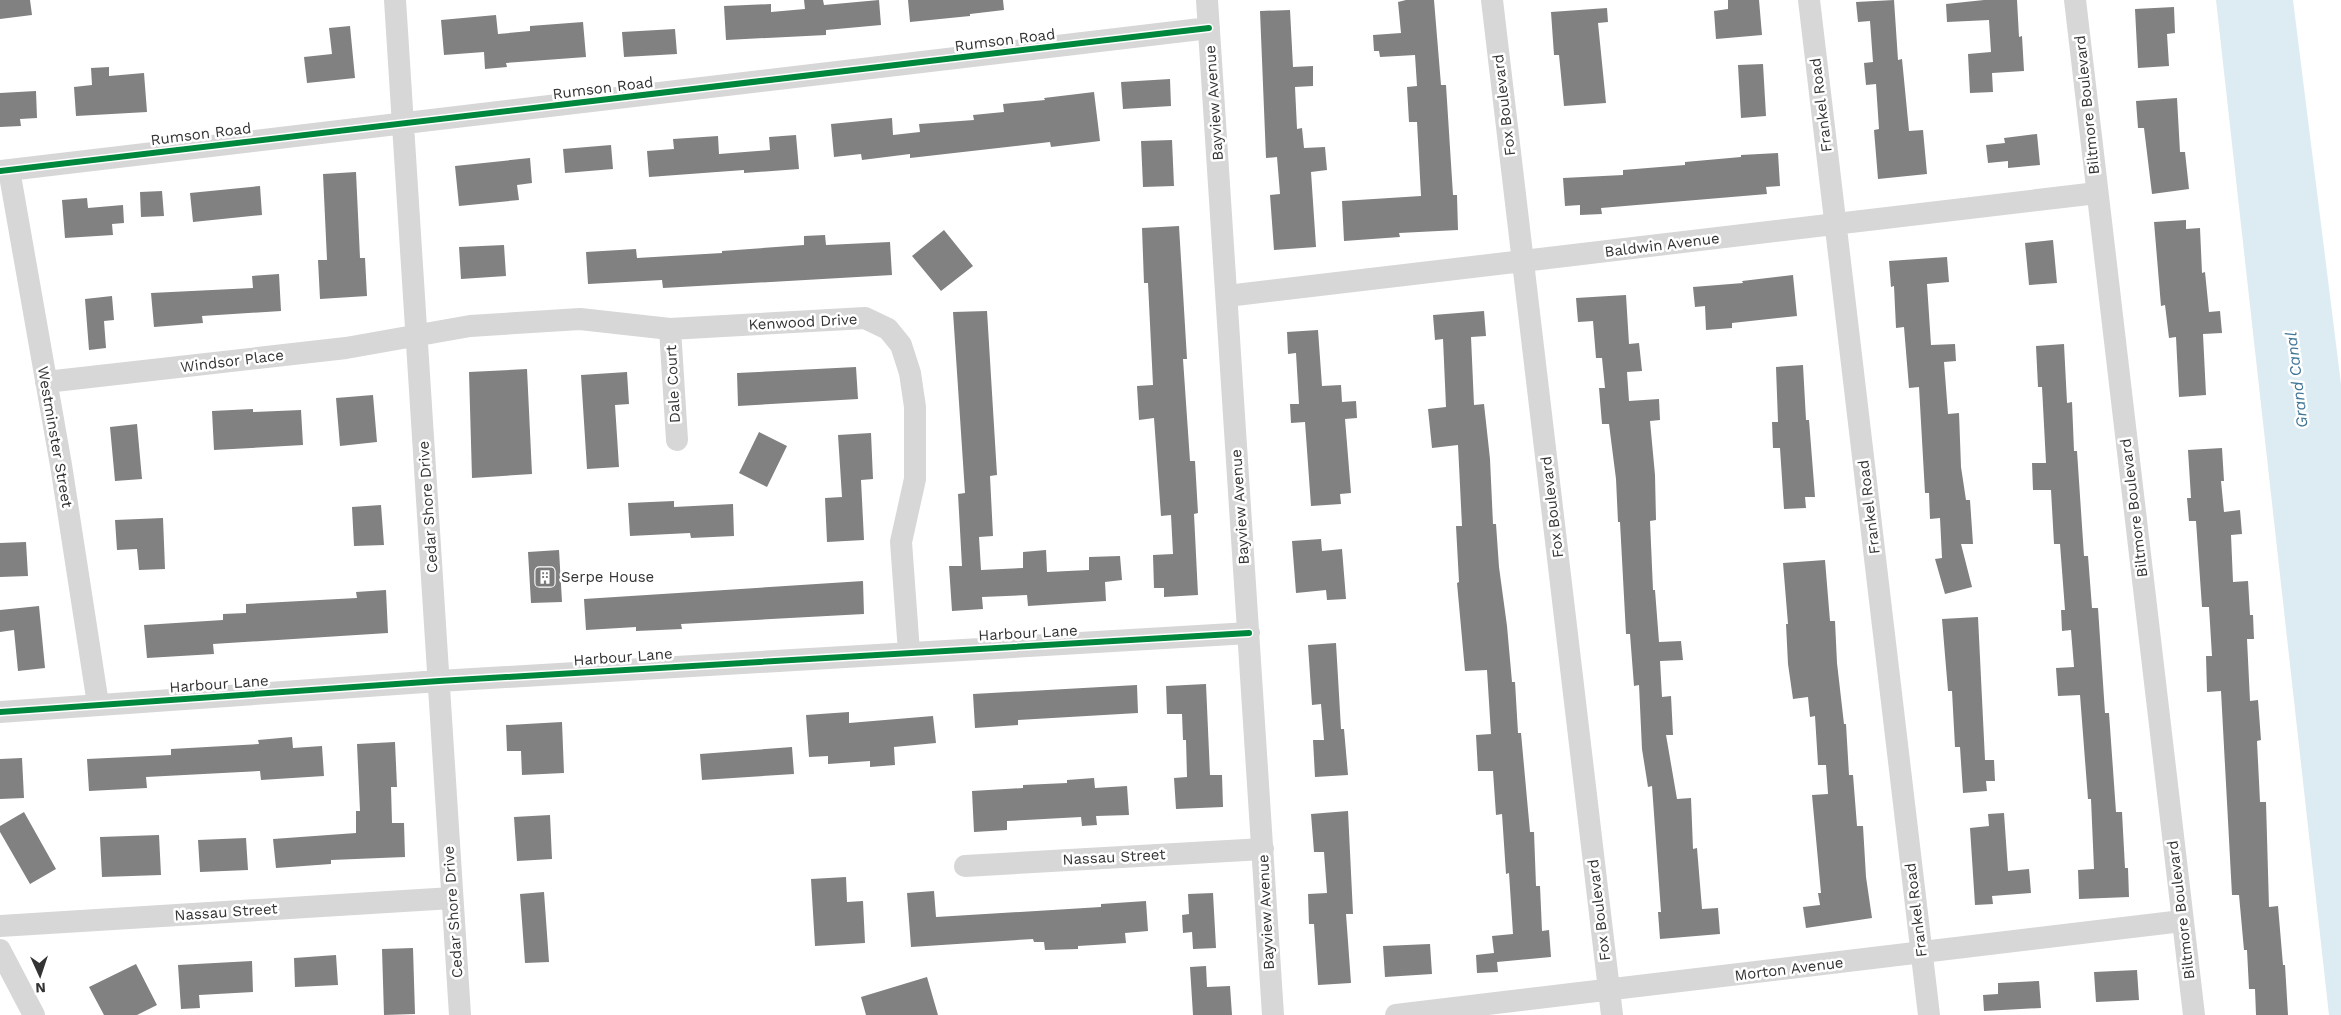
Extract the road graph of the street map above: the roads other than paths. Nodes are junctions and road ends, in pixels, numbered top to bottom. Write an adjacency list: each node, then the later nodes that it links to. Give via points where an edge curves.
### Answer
1 (395, 0): 7 (street, Cedar Shore Drive)
2 (1207, 0): 6 (street, Bayview Avenue)
3 (1492, 0): 11 (street, Fox Boulevard)
4 (1809, 0): 10 (street, Frankel Road)
5 (2075, 0): 9 (street, Biltmore Boulevard)
6 (1208, 28): 7 (street, Rumson Road); 12 (street, Bayview Avenue)
7 (403, 123): 8 (street, Rumson Road); 14 (street, Cedar Shore Drive)
8 (5, 170): 15 (street, Westminster Street)
9 (2097, 193): 10 (street, Baldwin Avenue); 25 (street, Biltmore Boulevard)
10 (1835, 224): 11 (street, Baldwin Avenue); 28 (street, Frankel Road)
11 (1523, 261): 12 (street, Baldwin Avenue); 29 (street, Fox Boulevard)
12 (1227, 296): 17 (street, Bayview Avenue)
13 (670, 329): 14 (street, Kenwood Drive, via 580,319 470,326); 16 (street, Dale Court); 18 (street, Kenwood Drive, via 865,318 888,329 900,346 910,373 914,407 916,480 901,542)
14 (417, 336): 15 (street, Windsor Place, via 346,348); 19 (street, Cedar Shore Drive)
15 (46, 382): 20 (street, Westminster Street)
16 (676, 440)
17 (1249, 633): 18 (street, Harbour Lane); 22 (street, Bayview Avenue)
18 (909, 652): 19 (street, Harbour Lane)
19 (439, 681): 20 (street, Harbour Lane); 24 (street, Cedar Shore Drive)
20 (98, 704): 21 (street, Harbour Lane)
21 (0, 712)
22 (1263, 849): 23 (street, Nassau Street); 32 (street, Bayview Avenue)
23 (965, 866)
24 (452, 898): 26 (street, Nassau Street); 31 (street, Cedar Shore Drive)
25 (2182, 921): 28 (street, Morton Avenue); 36 (street, Biltmore Boulevard)
26 (0, 926)
27 (0, 950): 30 (street)
28 (1921, 953): 29 (street, Morton Avenue); 35 (street, Frankel Road)
29 (1609, 990): 33 (street, Morton Avenue); 34 (street, Fox Boulevard)
30 (34, 1015)
31 (460, 1015)
32 (1273, 1015)
33 (1396, 1015)
34 (1612, 1015)
35 (1929, 1015)
36 (2194, 1015)

